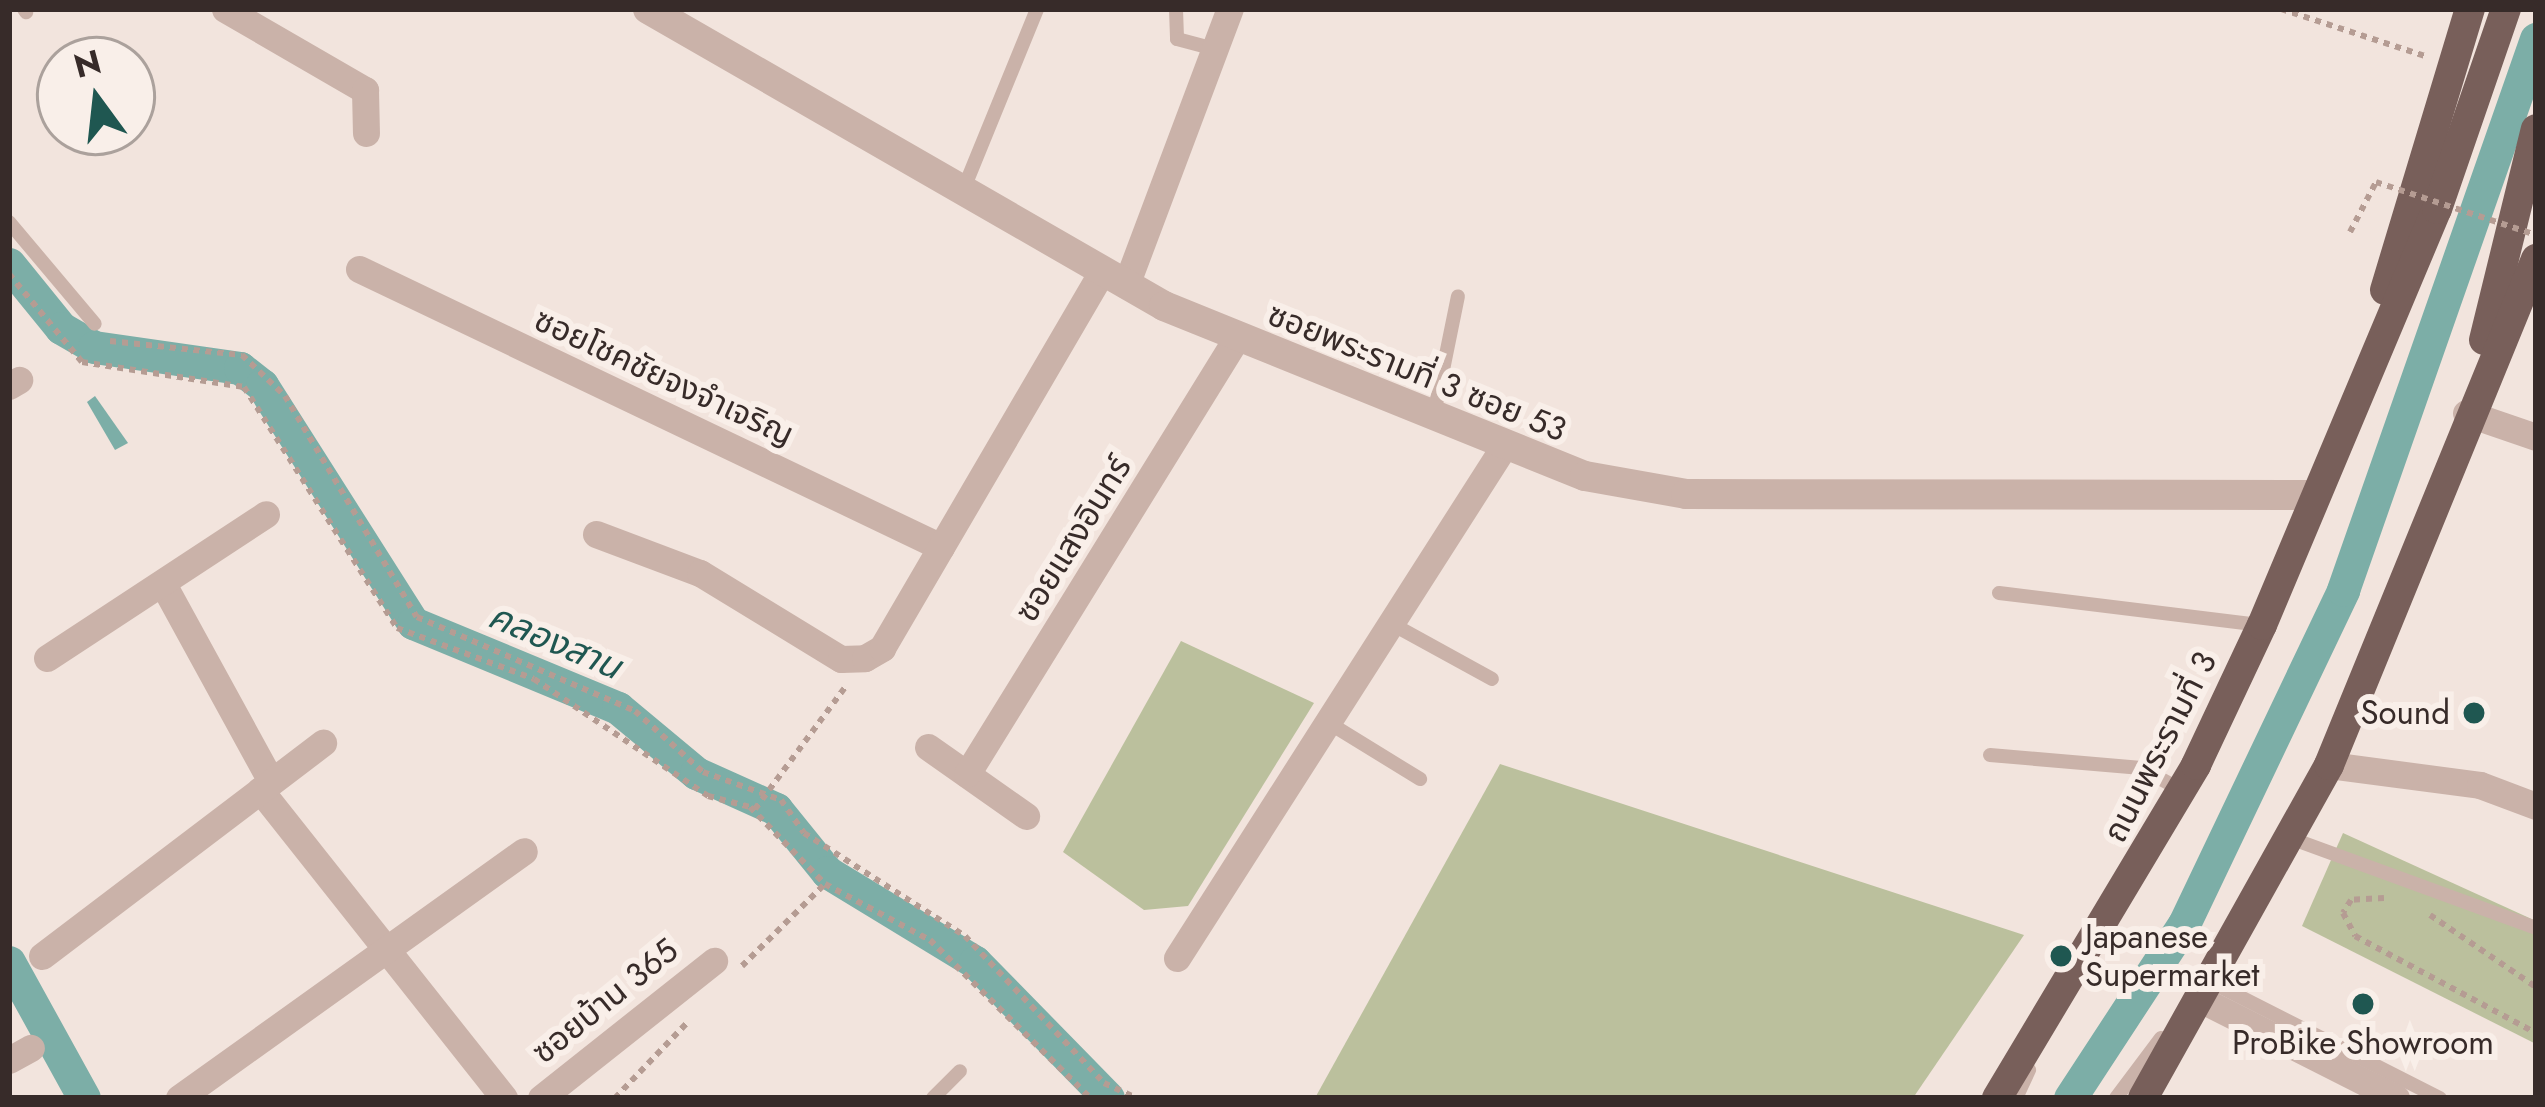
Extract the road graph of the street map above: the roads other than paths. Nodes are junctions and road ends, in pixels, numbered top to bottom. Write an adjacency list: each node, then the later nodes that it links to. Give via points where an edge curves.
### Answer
1 (224, 9): 10 (street, via 365,90)
2 (648, 9): 11 (street, ซอยพระรามที่ 3 ซอย 53)
3 (1037, 9): 11 (lane)
4 (1176, 9): 8 (lane, via 1177,39)
5 (1231, 9): 8 (street)
6 (2470, 9): 20 (main road, ถนนพระรามที่ 3)
7 (2506, 9): 20 (main road, ถนนพระรามที่ 3)
8 (1215, 50): 15 (street)
9 (2536, 129): 19 (main road)
10 (366, 133)
11 (962, 194): 15 (street, ซอยพระรามที่ 3 ซอย 53)
12 (9, 222): 17 (lane)
13 (2536, 259): 19 (main road)
14 (359, 269): 27 (street, ซอยโชคชัยจงจำเจริญ)
15 (1114, 278): 18 (street, ซอยพระรามที่ 3 ซอย 53); 27 (street)
16 (1458, 296): 21 (lane)
17 (95, 324)
18 (1236, 339): 21 (street, ซอยพระรามที่ 3 ซอย 53); 39 (street, ซอยแสงอินทร์)
19 (2469, 406): 22 (street); 38 (main road)
20 (2351, 411): 24 (main road, ถนนพระรามที่ 3)
21 (1433, 418): 23 (street, ซอยพระรามที่ 3 ซอย 53)
22 (2536, 437)
23 (1501, 451): 24 (street, ซอยพระรามที่ 3 ซอย 53, via 1685,494); 30 (street)
24 (2316, 495): 31 (main road, ถนนพระรามที่ 3)
25 (266, 514): 28 (street)
26 (596, 534): 27 (street, via 700,573 841,659 882,648)
27 (941, 547)
28 (163, 584): 32 (street); 41 (street)
29 (1999, 593): 31 (lane)
30 (1392, 624): 33 (lane); 34 (street)
31 (2262, 625): 42 (main road, ถนนพระรามที่ 3)
32 (47, 658)
33 (1492, 679)
34 (1329, 723): 40 (lane); 50 (street)
35 (323, 743): 41 (street)
36 (928, 747): 39 (street)
37 (1990, 754): 42 (lane, via 2141,768)
38 (2329, 765): 43 (street, via 2480,785); 45 (main road)
39 (967, 774): 44 (street)
40 (1420, 779)
41 (265, 785): 48 (street); 49 (street)
42 (2181, 790): 53 (main road, ถนนพระรามที่ 3)
43 (2536, 806)
44 (1026, 816)
45 (2290, 838): 47 (lane); 52 (main road)
46 (524, 851): 48 (street)
47 (2536, 928)
48 (386, 954): 55 (street); 56 (street)
49 (42, 956)
50 (1177, 958)
51 (714, 961): 57 (street, ซอยบ้าน 365)
52 (2208, 978): 61 (lane); 62 (main road); 63 (street); 64 (lane)
53 (2049, 1025): 59 (main road, ถนนพระรามที่ 3); 60 (lane)
54 (960, 1071): 58 (lane)
55 (179, 1098)
56 (504, 1098)
57 (542, 1098)
58 (933, 1098)
59 (1997, 1098)
60 (2016, 1098)
61 (2116, 1098)
62 (2143, 1098)
63 (2396, 1098)
64 (2440, 1098)

